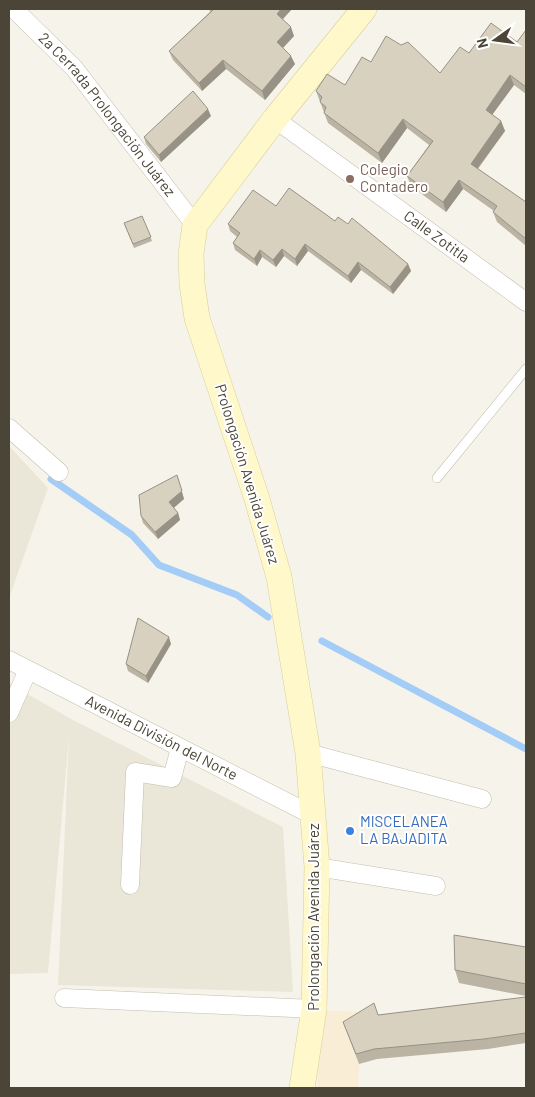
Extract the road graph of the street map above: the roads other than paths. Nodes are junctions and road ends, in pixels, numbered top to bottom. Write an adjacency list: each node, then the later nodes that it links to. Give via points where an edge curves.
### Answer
1 (14, 9): 4 (street, 2a Cerrada Prolongación Juárez, via 74,68)
2 (364, 9): 3 (street)
3 (275, 118): 4 (street); 5 (street, Calle Zotitla)
4 (195, 225): 14 (street, Prolongación Avenida Juárez, via 191,264 197,318 257,499 279,577)
5 (526, 302)
6 (526, 370): 9 (lane)
7 (9, 428): 8 (street)
8 (59, 472)
9 (437, 478)
10 (9, 660): 11 (street, Avenida División del Norte)
11 (28, 670): 12 (street); 13 (street, Avenida División del Norte)
12 (9, 713)
13 (180, 748): 16 (street, Avenida División del Norte); 18 (street, via 172,778 135,772)
14 (308, 753): 15 (street); 16 (street, Prolongación Avenida Juárez)
15 (482, 799)
16 (314, 816): 17 (street, Prolongación Avenida Juárez)
17 (317, 867): 19 (street); 21 (street, Prolongación Avenida Juárez)
18 (130, 885)
19 (436, 886)
20 (64, 998): 21 (street)
21 (305, 1008): 22 (street, Prolongación Avenida Juárez)
22 (302, 1088)

